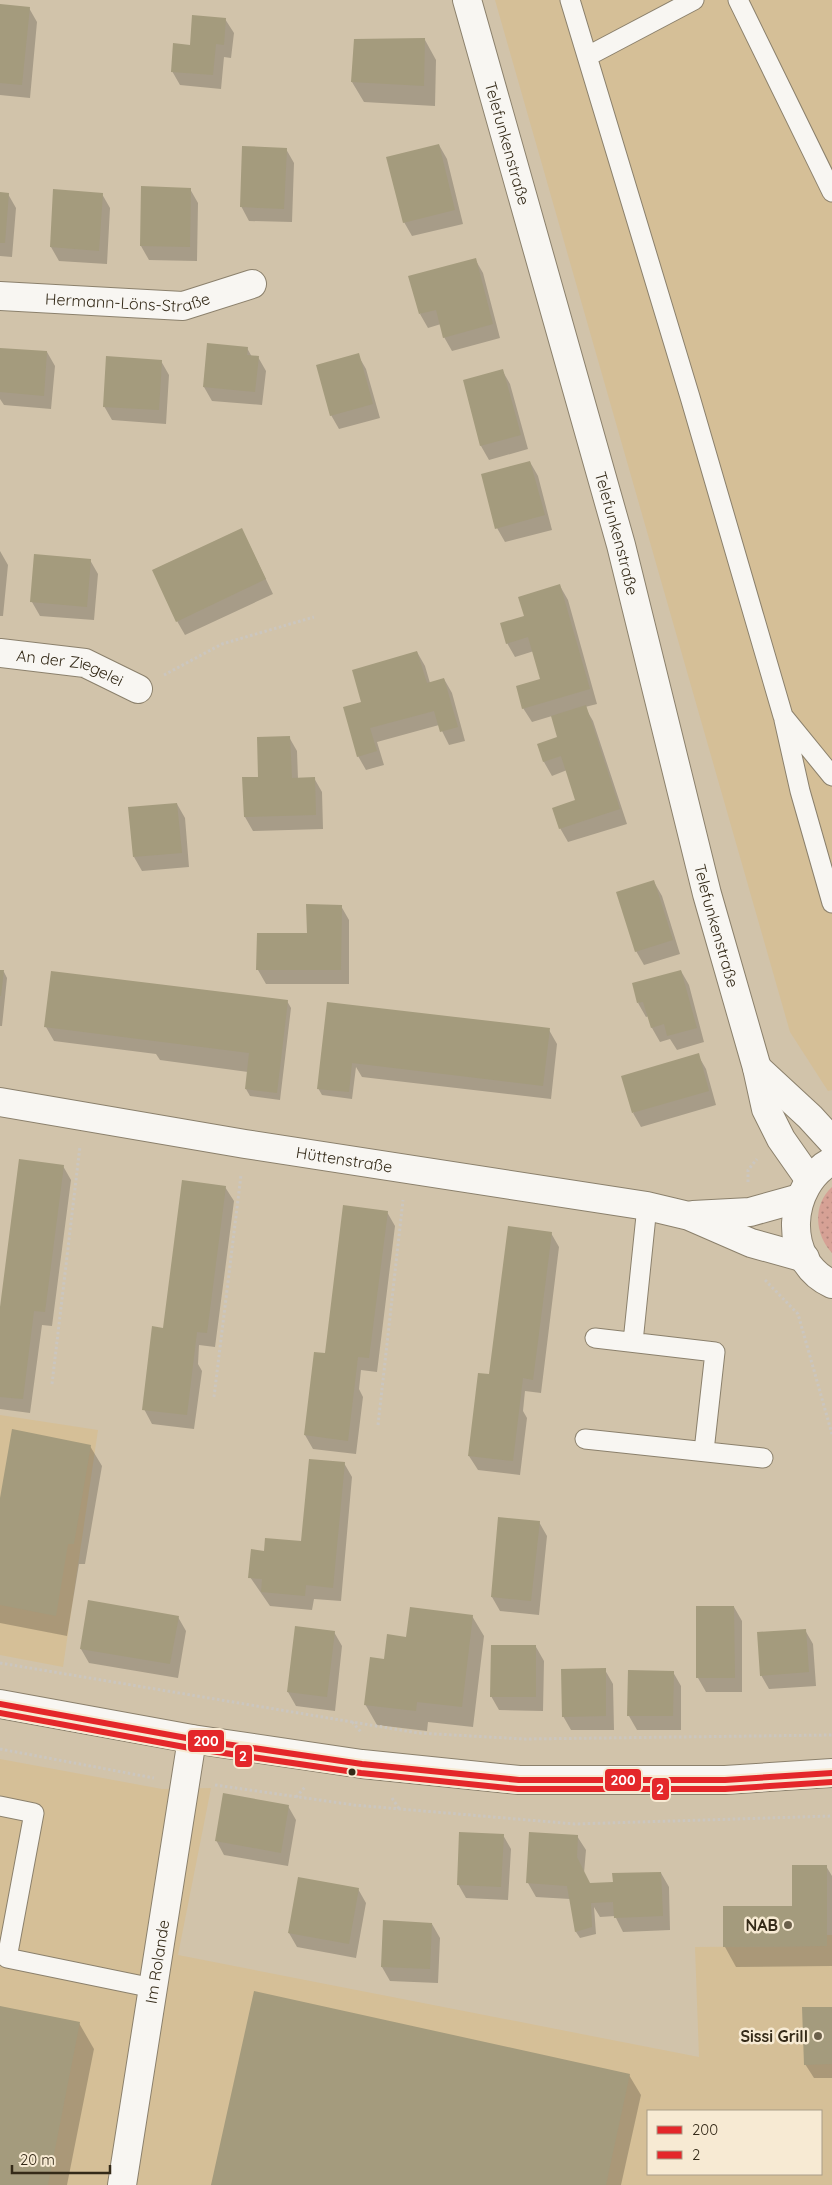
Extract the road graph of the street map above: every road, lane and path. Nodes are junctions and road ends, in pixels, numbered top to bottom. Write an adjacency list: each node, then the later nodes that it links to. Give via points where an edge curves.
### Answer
1 (466, 0): 15 (street, Telefunkenstraße, via 621,545 707,894)
2 (570, 0): 5 (lane)
3 (694, 0): 5 (lane)
4 (738, 0): 6 (lane)
5 (588, 56): 12 (lane)
6 (832, 192)
7 (252, 284): 8 (street, Hermann-Löns-Straße, via 183,306)
8 (0, 296)
9 (314, 616): 11 (path, via 222,644)
10 (0, 654): 11 (street, An der Ziegelei, via 85,663)
11 (138, 689)
12 (783, 716): 13 (lane); 14 (lane, via 800,791)
13 (832, 776)
14 (832, 903)
15 (758, 1068): 18 (street); 22 (street, Telefunkenstraße, via 766,1109)
16 (0, 1102): 17 (street, Hüttenstraße)
17 (84, 1115): 19 (street, Hüttenstraße); 29 (path)
18 (832, 1141)
19 (245, 1144): 21 (street, Hüttenstraße); 30 (path)
20 (832, 1161): 22 (street)
21 (406, 1169): 23 (street, Hüttenstraße); 31 (path)
22 (804, 1189): 24 (street, via 750,1212); 25 (street, via 796,1225)
23 (647, 1206): 24 (street, Hüttenstraße); 28 (lane)
24 (689, 1216): 25 (street, via 751,1243)
25 (805, 1258): 26 (street)
26 (831, 1287)
27 (595, 1338): 28 (lane)
28 (633, 1342): 33 (lane, via 715,1352)
29 (52, 1384)
30 (214, 1397)
31 (378, 1425)
32 (585, 1439): 33 (lane)
33 (704, 1451): 34 (lane)
34 (763, 1458)
35 (0, 1663): 37 (path, via 418,1733 524,1739)
36 (0, 1704): 38 (street)
37 (832, 1735)
38 (192, 1739): 39 (street, via 362,1764 519,1780 725,1780); 44 (street, Im Rolande)
39 (832, 1773)
40 (310, 1781): 41 (path)
41 (296, 1797)
42 (0, 1806): 43 (lane, via 34,1813)
43 (4, 1957): 44 (lane)
44 (153, 1988): 45 (street, Im Rolande)
45 (122, 2185)

